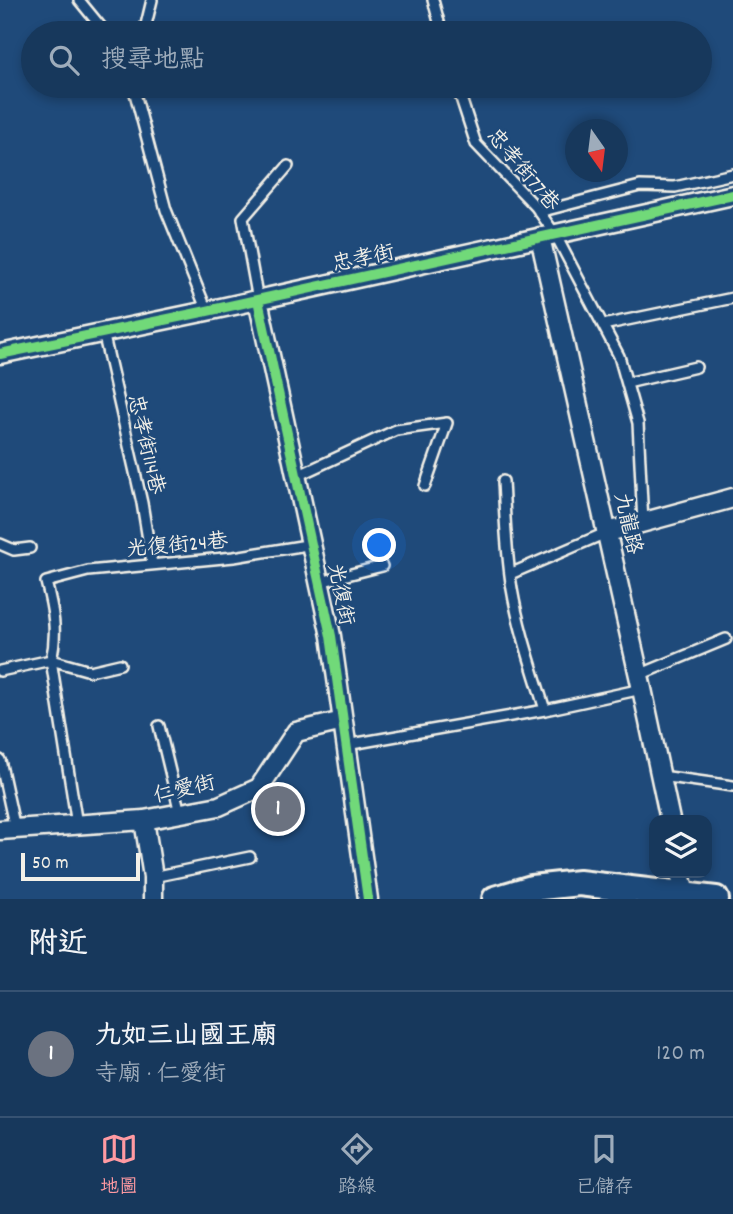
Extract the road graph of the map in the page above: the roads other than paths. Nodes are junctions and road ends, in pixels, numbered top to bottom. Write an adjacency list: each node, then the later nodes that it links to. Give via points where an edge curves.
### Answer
1 (79, 0): 4 (lane)
2 (152, 0): 5 (lane)
3 (433, 0): 6 (lane)
4 (96, 21)
5 (147, 21)
6 (439, 21)
7 (136, 98): 16 (lane, via 166,210)
8 (461, 98): 12 (lane, 忠孝街77巷, via 476,144)
9 (288, 166): 15 (lane, via 243,218)
10 (733, 174): 12 (lane, via 675,187 640,186)
11 (733, 195): 13 (street, 忠孝街)
12 (540, 212): 13 (lane, 忠孝街77巷)
13 (548, 236): 15 (street, 忠孝街); 17 (lane, 忠孝街77巷); 27 (street, 九龍路)
14 (733, 298): 17 (lane)
15 (258, 300): 16 (street, 忠孝街); 22 (street, 光復街)
16 (207, 312): 18 (street, 忠孝街)
17 (603, 325): 21 (lane, 忠孝街77巷)
18 (103, 332): 19 (street, 忠孝街); 31 (lane, 忠孝街114巷)
19 (0, 354)
20 (695, 367): 21 (lane)
21 (627, 383): 26 (lane, 忠孝街77巷, via 638,423)
22 (297, 476): 24 (lane, via 396,430 447,423); 29 (street, 光復街)
23 (503, 481): 33 (lane)
24 (425, 486)
25 (733, 498): 26 (street)
26 (643, 523): 27 (street)
27 (607, 532): 33 (lane); 39 (street, 九龍路)
28 (0, 544): 30 (lane, via 14,550)
29 (313, 544): 31 (lane, 光復街24巷); 34 (street, 光復街)
30 (30, 548)
31 (152, 564): 36 (lane, 光復街24巷, via 88,570 46,582 56,641)
32 (382, 566): 34 (lane)
33 (510, 574): 40 (lane)
34 (320, 582): 41 (street, 光復街)
35 (726, 639): 39 (lane)
36 (51, 660): 37 (lane, via 90,671); 38 (lane); 50 (lane)
37 (120, 664)
38 (0, 671)
39 (641, 682): 40 (lane); 45 (street, 九龍路)
40 (545, 710): 43 (lane)
41 (343, 721): 43 (street, 光復街); 47 (street, 仁愛街, via 296,732 260,788 219,806)
42 (159, 726): 47 (lane)
43 (346, 745): 56 (street, 光復街)
44 (0, 760): 51 (lane)
45 (660, 776): 46 (lane); 48 (street, 九龍路)
46 (733, 786)
47 (180, 813): 49 (street, 仁愛街)
48 (669, 815)
49 (144, 820): 50 (street, 仁愛街); 53 (street)
50 (76, 825): 51 (street, 仁愛街)
51 (7, 830)
52 (250, 857): 53 (lane)
53 (153, 877): 55 (street)
54 (684, 889): 57 (street, via 579,883 532,888); 58 (street)
55 (153, 899)
56 (368, 899)
57 (497, 899)
58 (716, 899)

